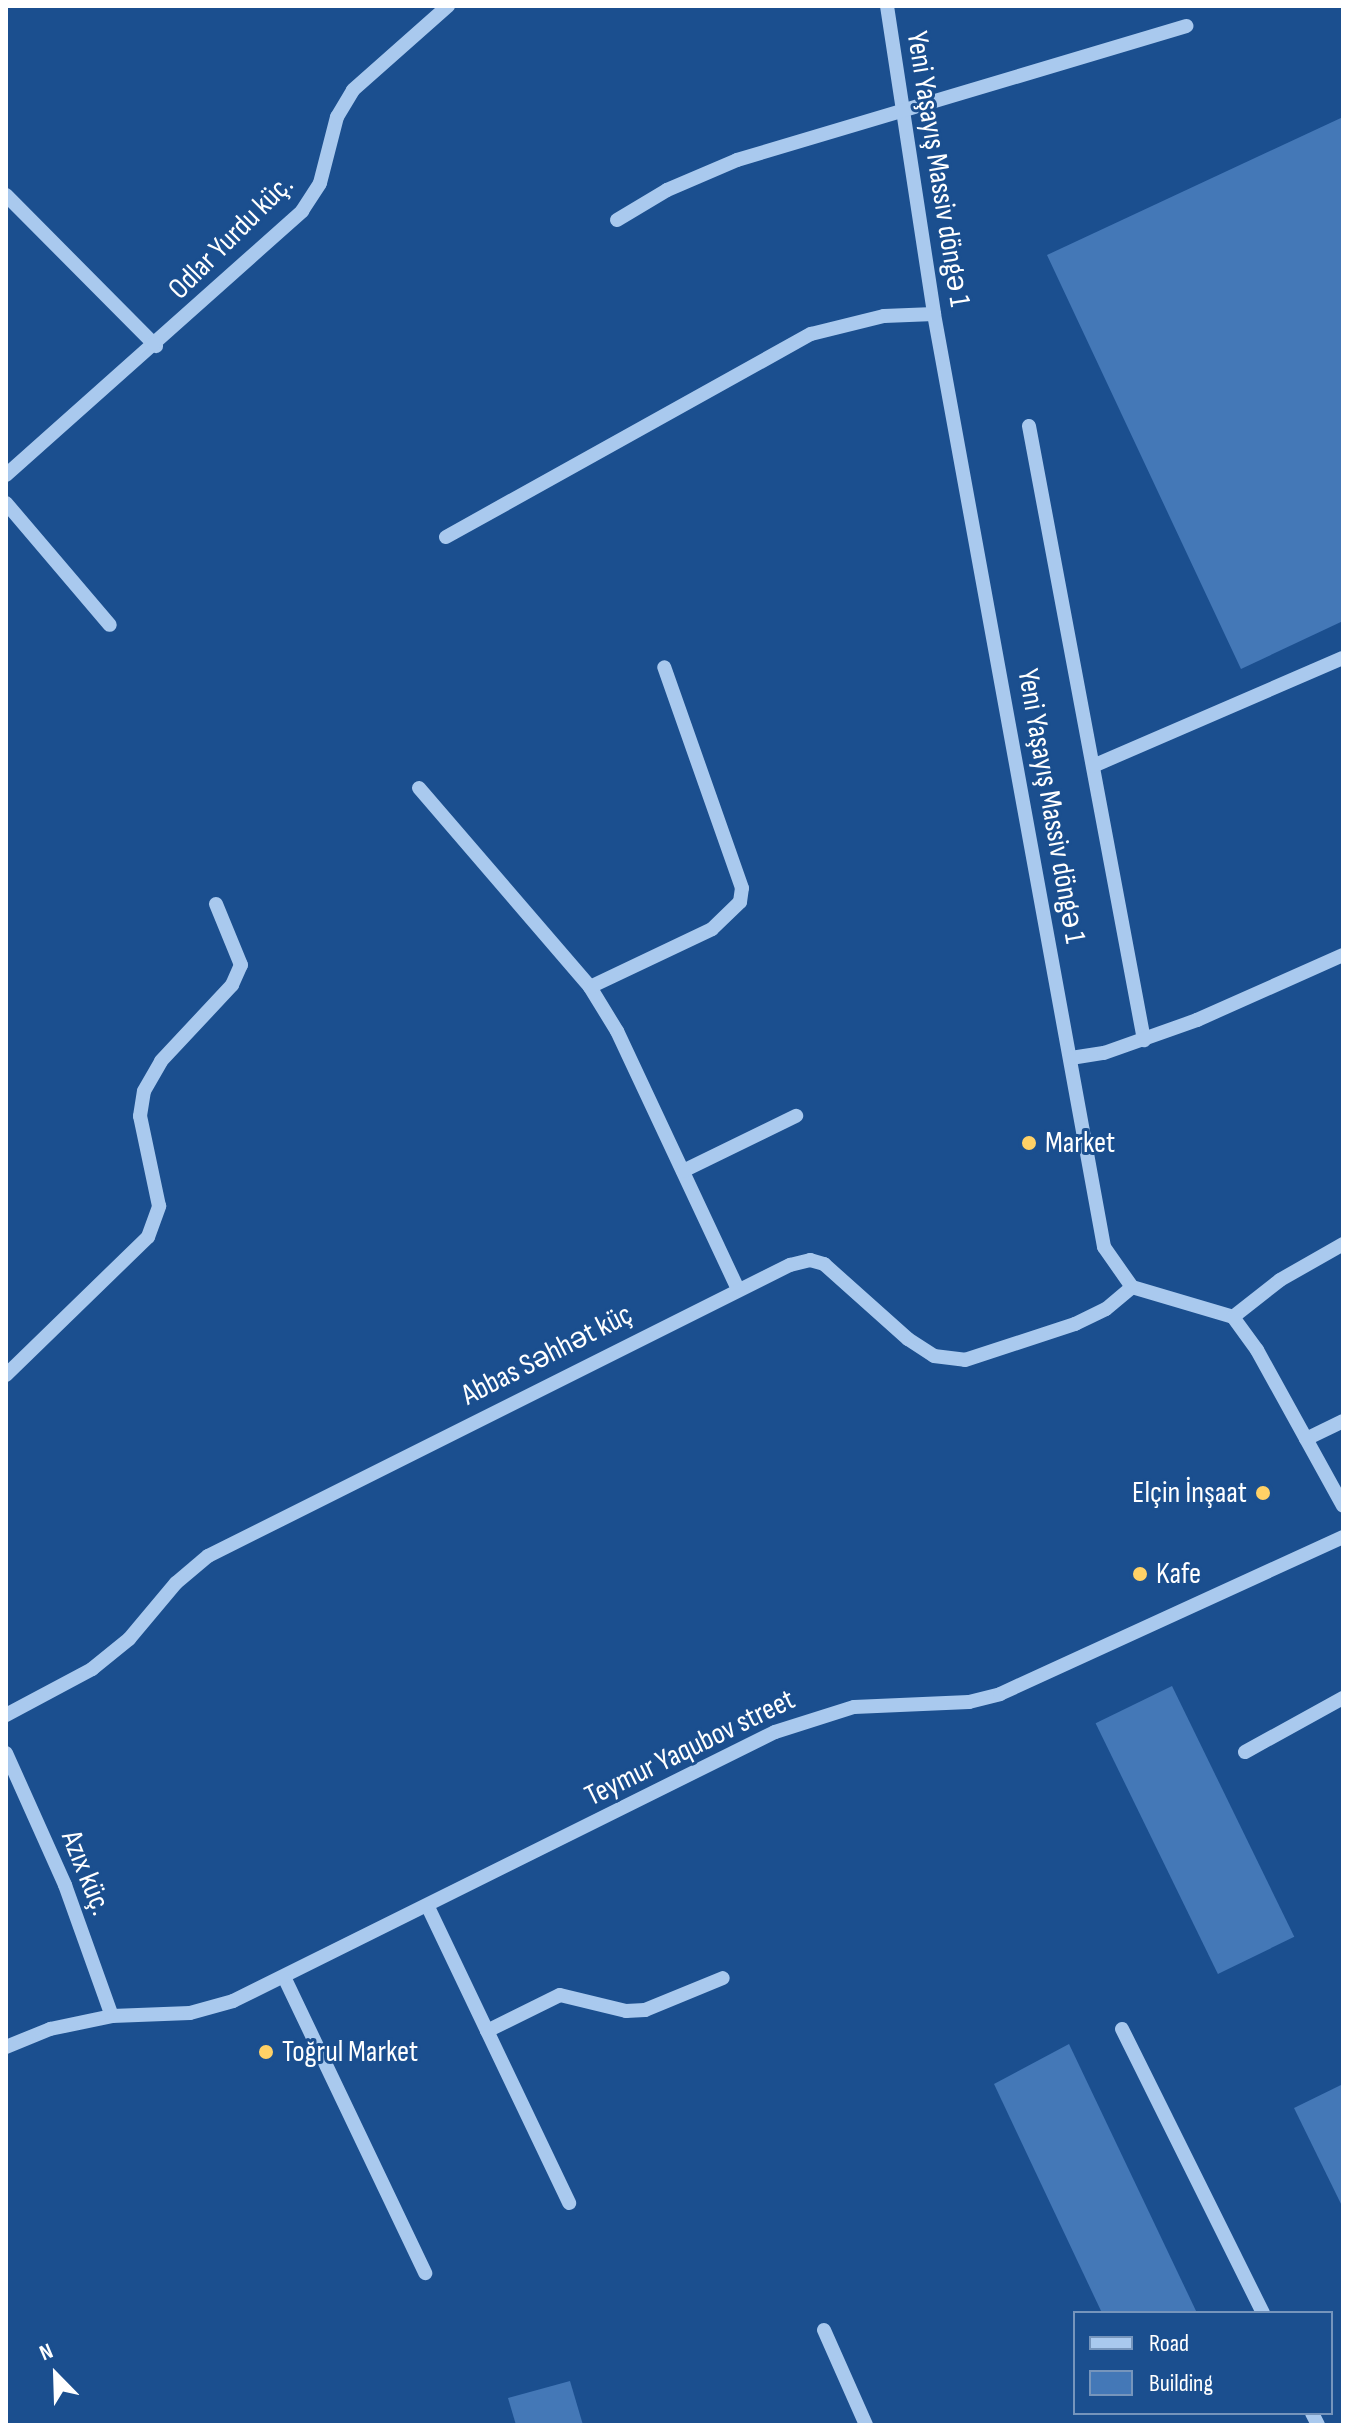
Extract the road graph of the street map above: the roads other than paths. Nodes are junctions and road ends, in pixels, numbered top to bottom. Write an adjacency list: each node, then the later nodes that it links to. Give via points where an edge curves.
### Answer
1 (448, 6): 8 (street, Odlar Yurdu küç., via 353,90 337,117 320,183 302,211)
2 (887, 6): 4 (street, Yeni Yaşayış Massiv döngə 1)
3 (1186, 26): 4 (street)
4 (903, 110): 6 (street, via 737,160 667,190); 7 (street, Yeni Yaşayış Massiv döngə 1)
5 (6, 195): 8 (street)
6 (617, 220)
7 (934, 314): 12 (street, via 884,316 811,334); 22 (street, Yeni Yaşayış Massiv döngə 1)
8 (156, 346): 10 (street, Odlar Yurdu küç.)
9 (1029, 426): 16 (street)
10 (6, 475)
11 (6, 503): 13 (street)
12 (446, 537)
13 (110, 625)
14 (1343, 658): 16 (street)
15 (664, 667): 20 (street, via 742,888 740,902 712,929)
16 (1093, 766): 21 (street)
17 (419, 788): 20 (street)
18 (216, 904): 29 (street, via 241,965 232,985 161,1061 144,1091 140,1116 159,1206 148,1237)
19 (1343, 955): 21 (street)
20 (590, 987): 24 (street, via 617,1031)
21 (1144, 1040): 22 (street)
22 (1071, 1058): 27 (street, Yeni Yaşayış Massiv döngə 1, via 1104,1247)
23 (796, 1116): 24 (street)
24 (683, 1171): 26 (street)
25 (1343, 1244): 28 (street, via 1280,1280)
26 (737, 1287): 27 (street, Abbas Səhhət küç, via 800,1262 824,1264 908,1339 934,1356 965,1360 1075,1324 1106,1309); 35 (street, Abbas Səhhət küç, via 208,1556 167,1593 129,1639 92,1669)
27 (1132, 1287): 28 (street)
28 (1233, 1317): 31 (street)
29 (6, 1375)
30 (1343, 1421): 31 (street)
31 (1306, 1439): 32 (street)
32 (1343, 1506)
33 (1343, 1537): 38 (street, Teymur Yaqubov street, via 1000,1694 969,1702 854,1707 775,1732)
34 (1343, 1698): 36 (street)
35 (6, 1715)
36 (1245, 1752)
37 (6, 1753): 41 (street, Azıx küç., via 65,1885)
38 (428, 1907): 40 (street, Teymur Yaqubov street); 43 (street)
39 (723, 1978): 43 (street, via 645,2010 626,2011 560,1995)
40 (285, 1979): 41 (street, Teymur Yaqubov street, via 190,2013); 46 (street)
41 (112, 2016): 44 (street, Teymur Yaqubov street, via 50,2029)
42 (1122, 2029): 47 (street)
43 (487, 2031): 45 (street)
44 (6, 2047)
45 (569, 2203)
46 (425, 2273)
47 (1262, 2311)
48 (824, 2330): 49 (street)
49 (866, 2425)

